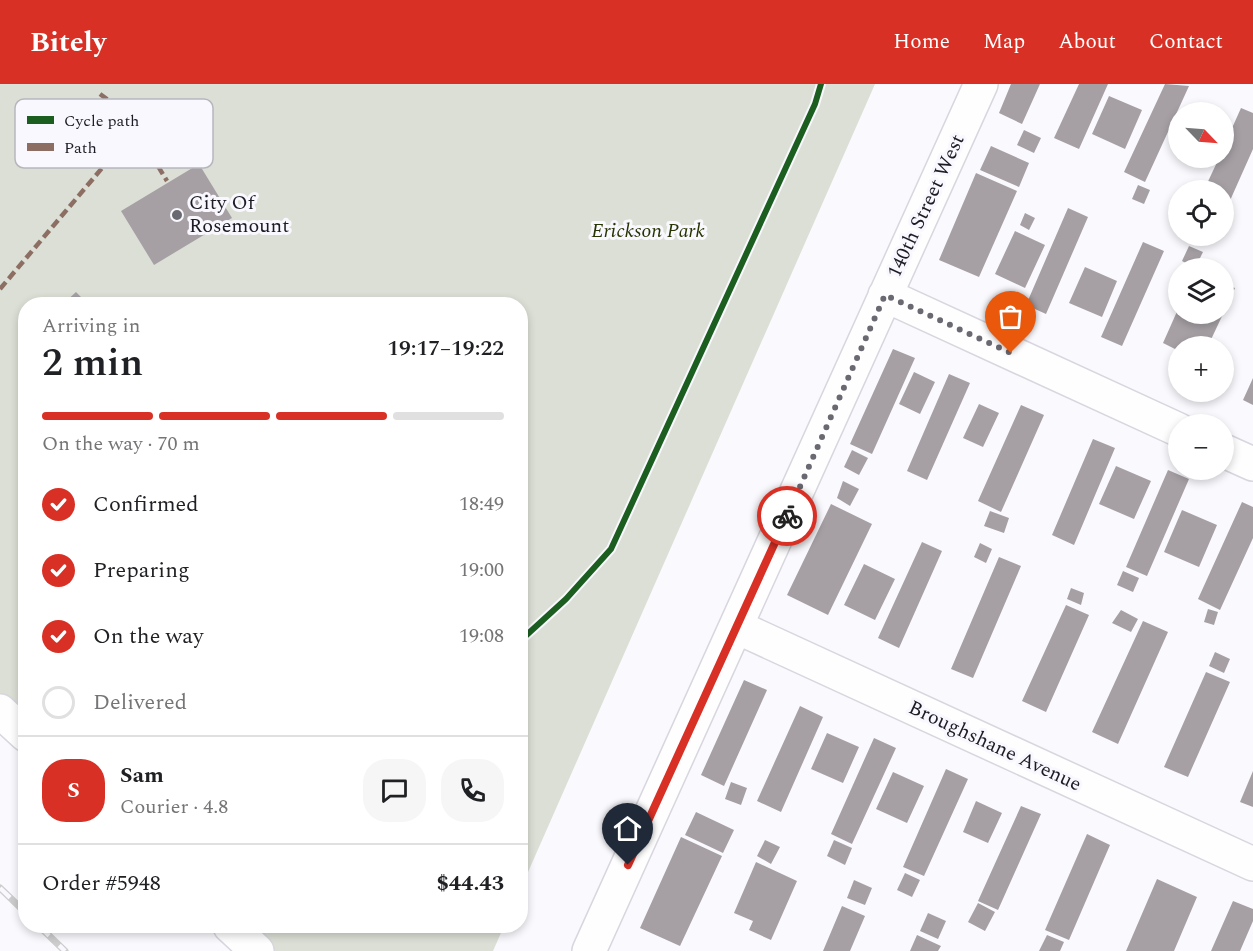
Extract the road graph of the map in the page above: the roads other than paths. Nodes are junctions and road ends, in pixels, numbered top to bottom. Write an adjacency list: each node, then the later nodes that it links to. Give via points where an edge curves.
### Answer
1 (981, 84): 2 (street, 140th Street West)
2 (885, 295): 3 (street); 6 (street, 140th Street West)
3 (1168, 425)
4 (1234, 455): 5 (street)
5 (1253, 464)
6 (736, 627): 9 (street, Broughshane Avenue); 12 (street, 140th Street West)
7 (0, 711): 8 (street)
8 (18, 728)
9 (1253, 864)
10 (238, 933): 11 (street)
11 (257, 951)
12 (589, 951)

